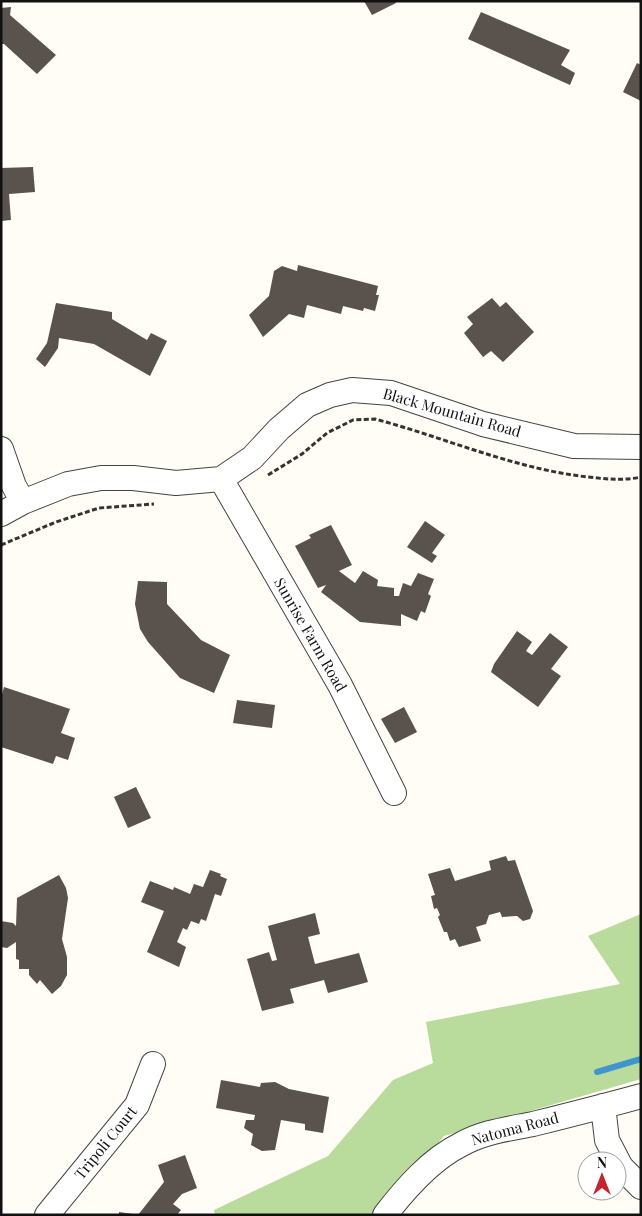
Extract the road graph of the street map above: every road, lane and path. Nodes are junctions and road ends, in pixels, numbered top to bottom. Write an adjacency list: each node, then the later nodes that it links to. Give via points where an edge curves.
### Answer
1 (641, 447): 4 (street, Black Mountain Road, via 574,446 483,424 391,393 352,390 307,405 252,458)
2 (1, 449): 6 (street)
3 (641, 477): 5 (path, via 624,480 569,475 517,463 375,419 353,420 327,433)
4 (221, 479): 6 (street, Black Mountain Road, via 176,483 101,478 68,484); 10 (street, Sunrise Farm Road, via 340,684)
5 (263, 479)
6 (23, 502): 8 (street, Black Mountain Road)
7 (158, 504): 9 (path, via 99,508)
8 (1, 514)
9 (1, 545)
10 (394, 793)
11 (153, 1064): 15 (street, Tripoli Court, via 137,1105)
12 (641, 1096): 13 (street, Natoma Road)
13 (603, 1106): 14 (street, via 608,1140 621,1166); 16 (street, Natoma Road, via 496,1131 460,1145 410,1184)
14 (641, 1187)
15 (47, 1215)
16 (385, 1215)

